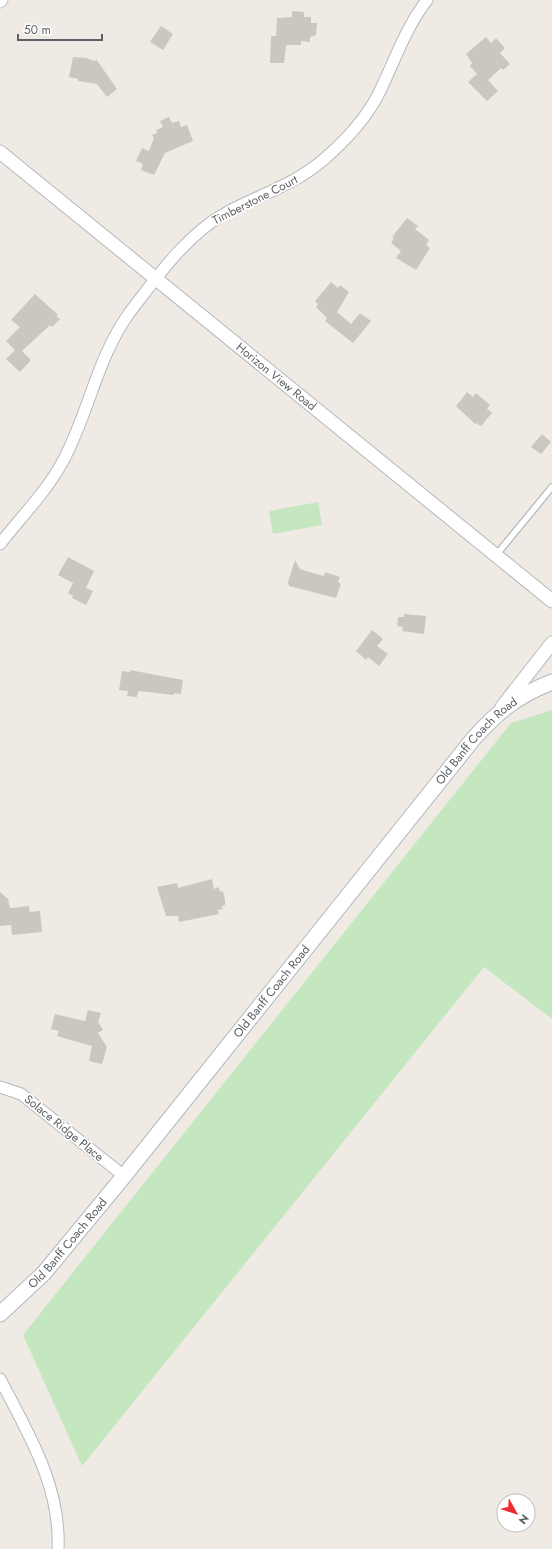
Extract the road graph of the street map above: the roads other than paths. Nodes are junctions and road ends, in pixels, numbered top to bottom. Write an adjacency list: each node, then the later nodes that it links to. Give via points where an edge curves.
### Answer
1 (427, 0): 3 (street, Timberstone Court, via 413,18 377,96 362,120 342,143 297,180 214,220 195,235)
2 (0, 152): 3 (street, Horizon View Road)
3 (157, 280): 5 (street, Timberstone Court, via 117,332 63,462); 6 (street, Horizon View Road)
4 (552, 487): 6 (lane)
5 (0, 544)
6 (497, 554): 7 (street, Horizon View Road)
7 (552, 601)
8 (552, 642): 10 (street)
9 (552, 682): 10 (main road, Old Banff Coach Road, via 528,692)
10 (499, 712): 12 (main road, Old Banff Coach Road, via 442,776)
11 (0, 1087): 12 (street, Solace Ridge Place, via 21,1094)
12 (124, 1176): 13 (main road, Old Banff Coach Road, via 44,1273)
13 (0, 1314)
14 (0, 1379): 15 (street, via 42,1463 53,1496 59,1528)
15 (58, 1549)

